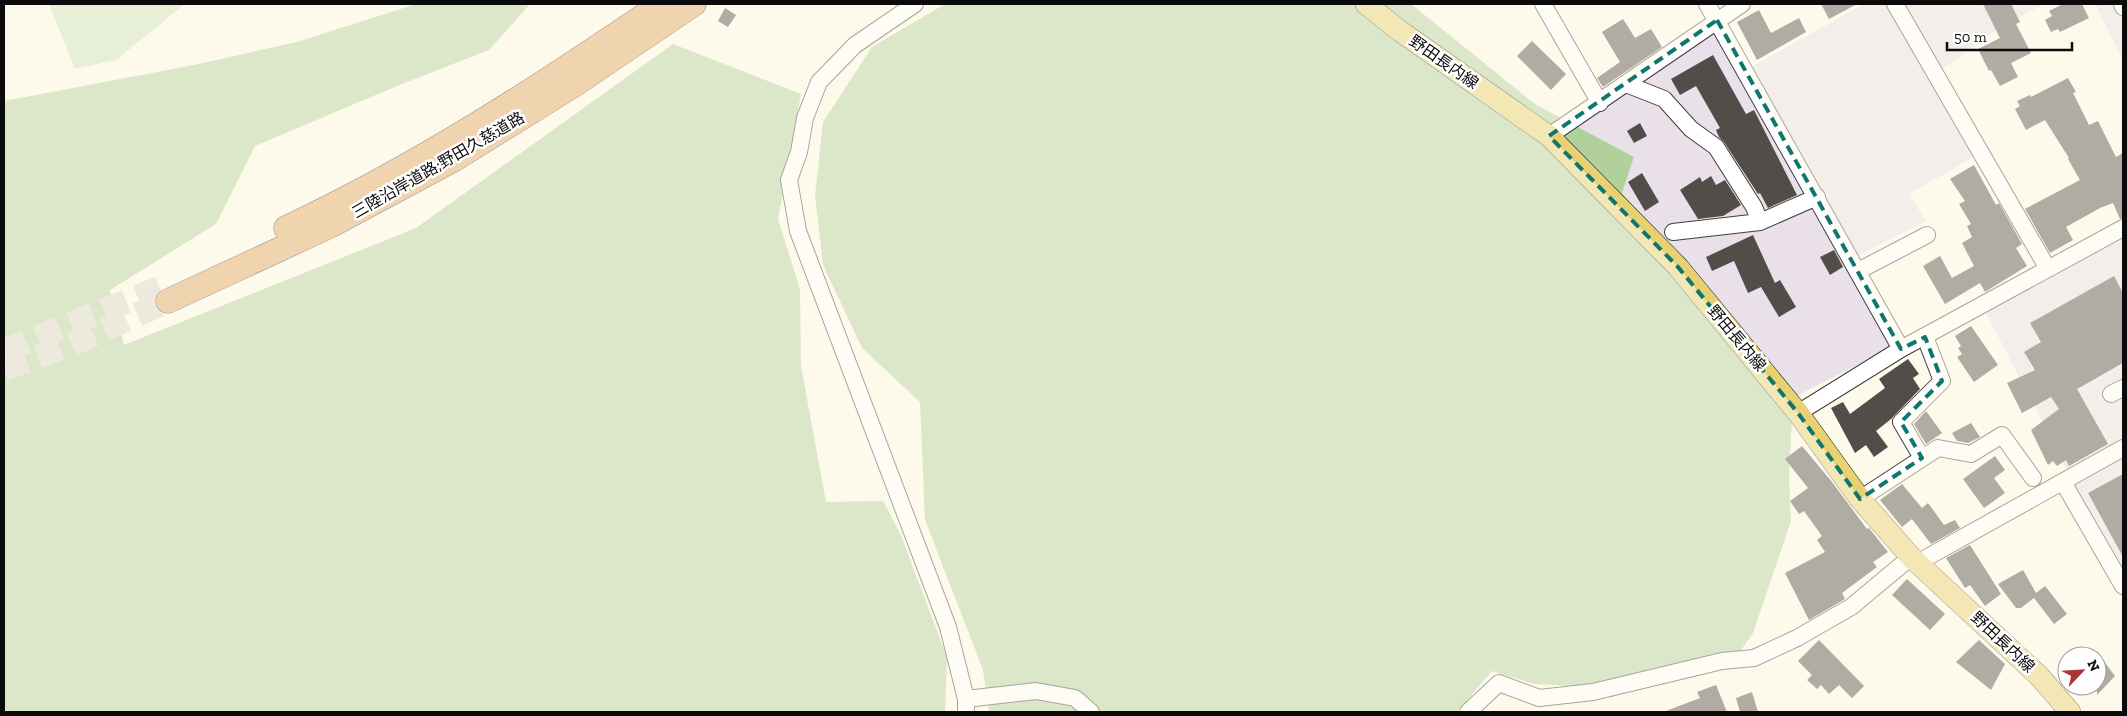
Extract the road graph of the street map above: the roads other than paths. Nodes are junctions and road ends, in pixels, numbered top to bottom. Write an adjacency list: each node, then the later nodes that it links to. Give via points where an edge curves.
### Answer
1 (661, 4): 2 (highway, 三陸沿岸道路;野田久慈道路, via 553,77 429,152 165,294 332,225 455,159 574,85)
2 (694, 4)
3 (915, 4): 30 (street, via 855,45 819,82 805,118 789,180 798,232 948,627)
4 (1366, 4): 12 (main road, 野田長内線)
5 (1543, 4): 11 (street)
6 (1707, 4): 9 (street)
7 (1742, 4): 9 (street)
8 (1895, 4): 18 (street)
9 (1717, 20): 10 (street); 13 (street)
10 (1626, 84): 11 (street); 14 (street, via 1664,99 1691,129 1716,147)
11 (1600, 103): 12 (street)
12 (1549, 136): 22 (main road, 野田長内線, via 1678,267)
13 (1817, 197): 14 (street); 19 (street)
14 (1760, 222): 16 (street)
15 (2123, 228): 18 (street)
16 (1673, 232)
17 (1927, 235): 19 (street)
18 (2048, 269): 20 (street)
19 (1858, 271): 21 (street)
20 (1925, 336): 21 (street); 24 (street, via 1942,381 1901,422)
21 (1901, 349): 22 (street)
22 (1798, 413): 27 (main road, 野田長内線)
23 (2123, 448): 26 (street)
24 (1922, 458): 25 (street, via 1938,448 1971,454 2002,435); 27 (street)
25 (2032, 478)
26 (2063, 482): 28 (street); 29 (street)
27 (1860, 499): 28 (main road, 野田長内線)
28 (1914, 560): 32 (street, via 1851,606 1797,638 1754,658 1722,661 1593,692 1539,698 1499,683); 33 (main road, 野田長内線, via 2040,677)
29 (2123, 586)
30 (966, 706): 31 (street, via 1036,692 1075,698)
31 (1091, 712)
32 (1468, 712)
33 (2070, 712)

